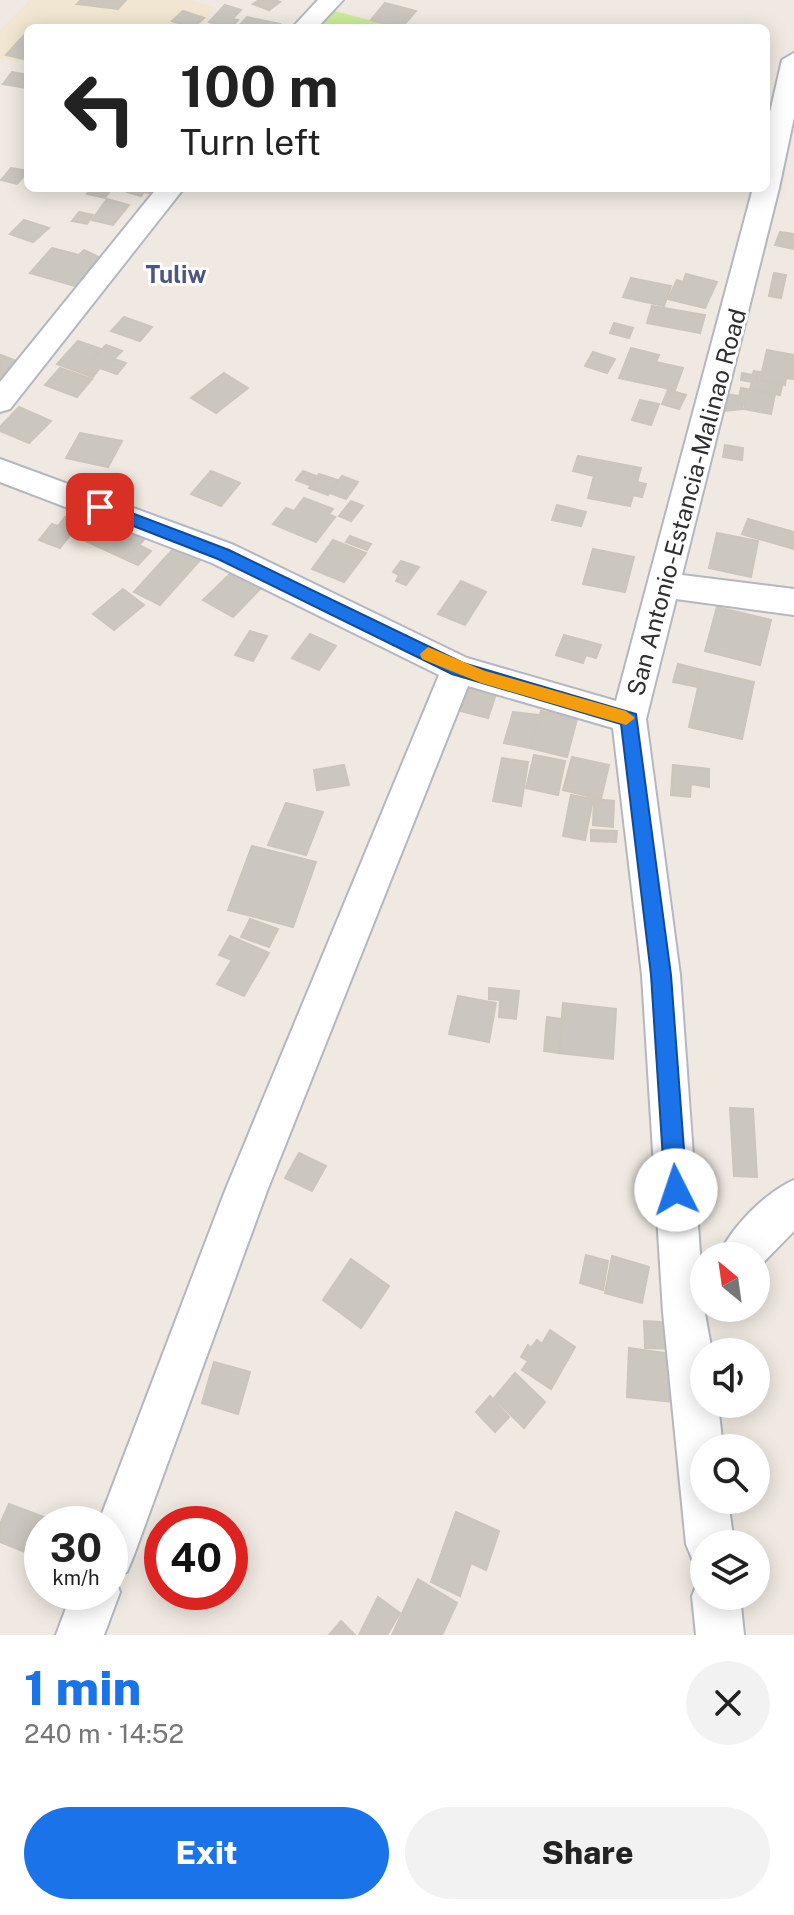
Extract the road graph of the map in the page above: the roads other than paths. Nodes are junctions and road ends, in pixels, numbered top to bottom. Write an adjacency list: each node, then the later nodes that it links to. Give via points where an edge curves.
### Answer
1 (331, 0): 2 (street)
2 (308, 24)
3 (794, 60): 4 (street, San Antonio-Estancia-Malinao Road)
4 (770, 170)
5 (168, 192): 7 (street)
6 (765, 192): 9 (street, San Antonio-Estancia-Malinao Road)
7 (0, 402)
8 (0, 470): 11 (street, via 223,554)
9 (664, 585): 10 (street); 12 (street, San Antonio-Estancia-Malinao Road)
10 (794, 602)
11 (458, 669): 12 (street); 18 (street, via 246,1191)
12 (629, 719): 15 (street, San Antonio-Estancia-Malinao Road)
13 (794, 1201): 14 (street)
14 (754, 1242)
15 (690, 1262)
16 (695, 1322): 17 (street, San Antonio-Estancia-Malinao Road)
17 (701, 1434)
18 (128, 1507)
19 (89, 1610): 21 (street)
20 (717, 1610): 22 (street)
21 (80, 1635)
22 (720, 1635)

